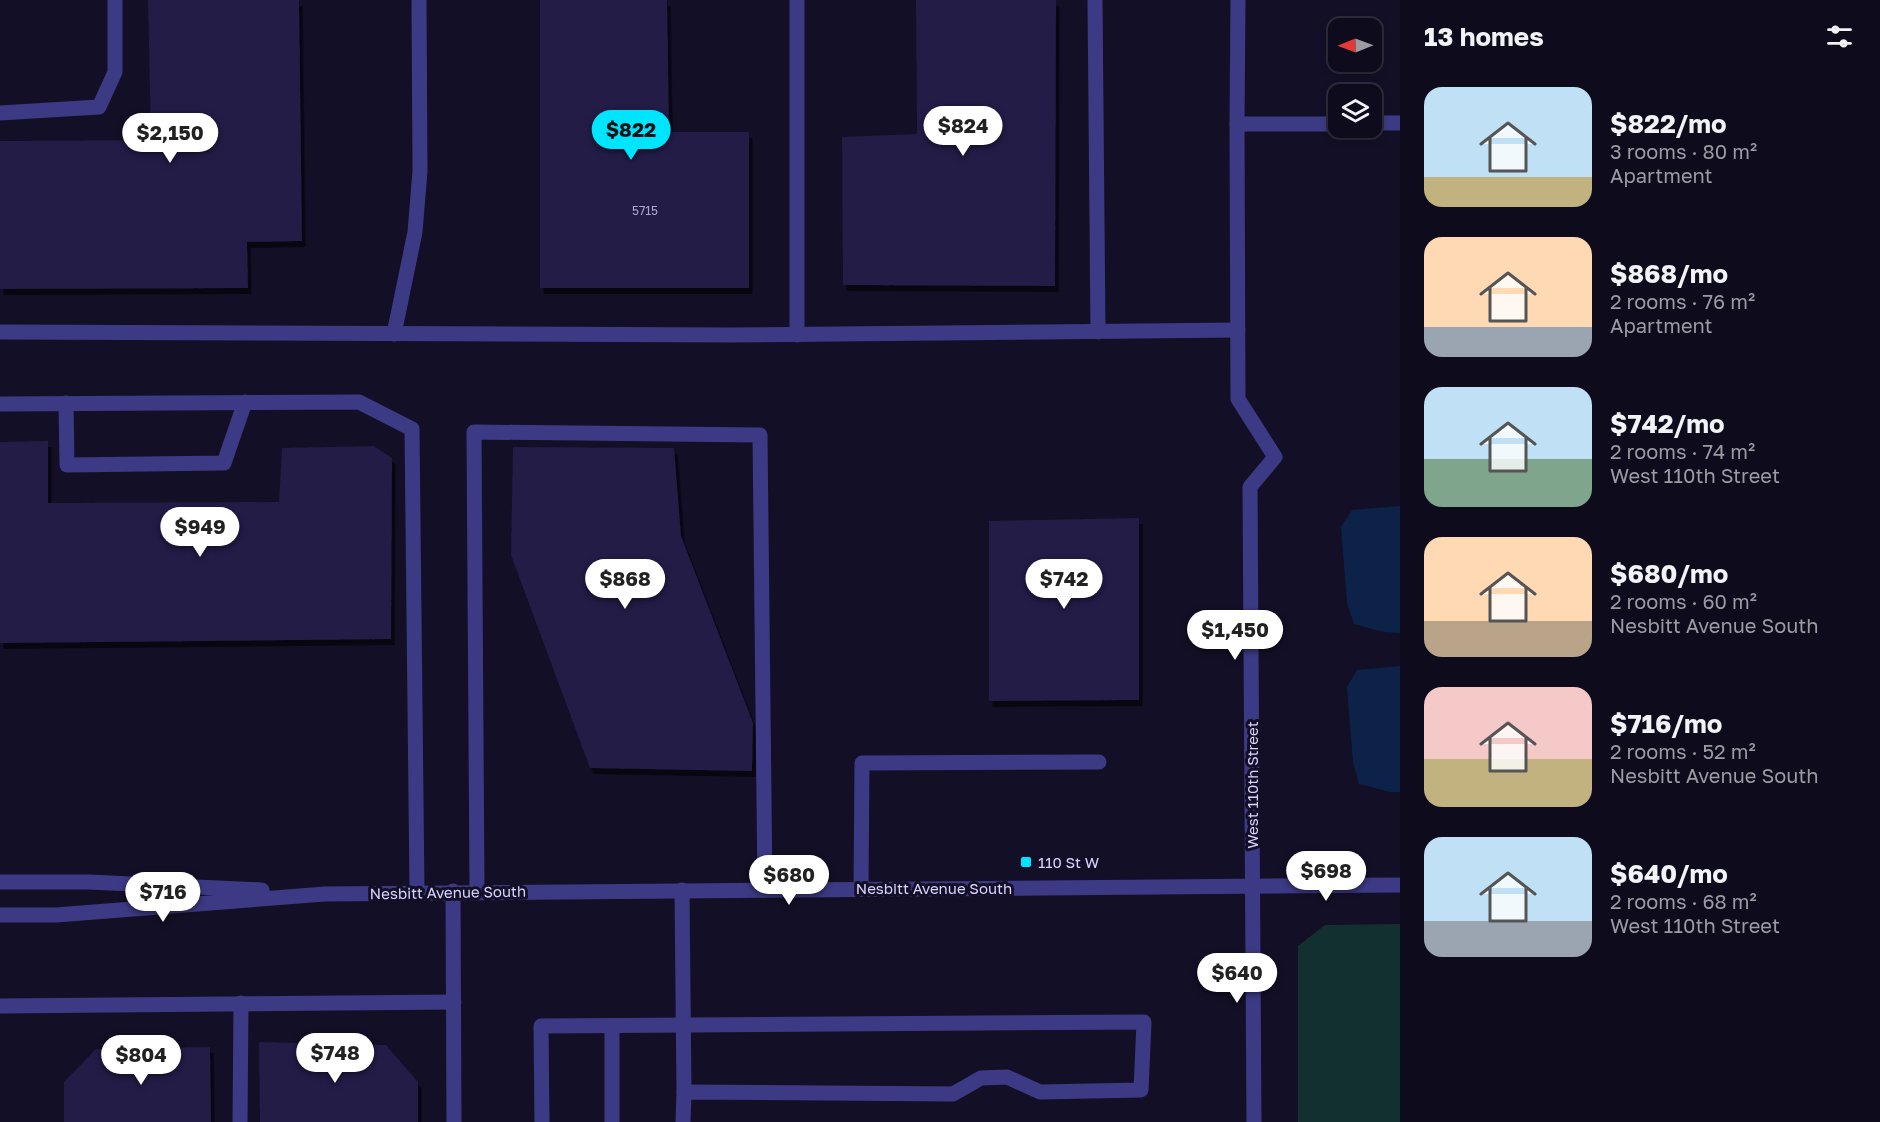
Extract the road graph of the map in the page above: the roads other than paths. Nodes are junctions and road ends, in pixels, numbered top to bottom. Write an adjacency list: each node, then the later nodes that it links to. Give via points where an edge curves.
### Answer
1 (115, 0): 6 (street, via 115,72 99,108)
2 (419, 0): 14 (street, via 420,171 415,232)
3 (797, 0): 15 (street)
4 (1095, 0): 13 (street)
5 (1238, 0): 9 (street)
6 (0, 113)
7 (1382, 123): 8 (street)
8 (1400, 123)
9 (1237, 124): 10 (street); 11 (street)
10 (1328, 124)
11 (1238, 330): 13 (street); 22 (street, West 110th Street, via 1238,399 1275,457 1250,487)
12 (0, 332): 14 (street)
13 (1098, 332): 15 (street)
14 (394, 334): 15 (street)
15 (797, 335)
16 (245, 402): 17 (street); 17 (street, via 224,463 67,465); 28 (street, via 359,402 412,429)
17 (66, 403): 18 (street)
18 (0, 404)
19 (1099, 762): 23 (street, via 862,763)
20 (0, 882): 29 (street, Nesbitt Avenue South, via 89,882)
21 (1400, 885): 22 (street, Nesbitt Avenue South)
22 (1252, 886): 23 (street, Nesbitt Avenue South); 42 (street, West 110th Street)
23 (861, 889): 25 (street, Nesbitt Avenue South)
24 (682, 890): 25 (street, Nesbitt Avenue South); 27 (street, Nesbitt Avenue South); 35 (street)
25 (765, 890): 27 (street, via 760,435 474,432)
26 (453, 891): 27 (street, Nesbitt Avenue South); 28 (street, Nesbitt Avenue South); 31 (street)
27 (477, 891)
28 (417, 892): 29 (street, Nesbitt Avenue South)
29 (325, 894): 30 (street, Nesbitt Avenue South, via 56,915)
30 (0, 915)
31 (454, 1002): 32 (street); 38 (street)
32 (241, 1003): 33 (street); 37 (street)
33 (0, 1005)
34 (612, 1026): 35 (street); 39 (street, via 542,1026); 40 (street)
35 (684, 1026): 36 (street); 36 (street, via 1144,1022 1141,1090 1040,1092 1007,1077 981,1078 953,1094)
36 (684, 1092): 41 (street)
37 (240, 1122)
38 (454, 1122)
39 (542, 1122)
40 (612, 1122)
41 (683, 1122)
42 (1254, 1122)

